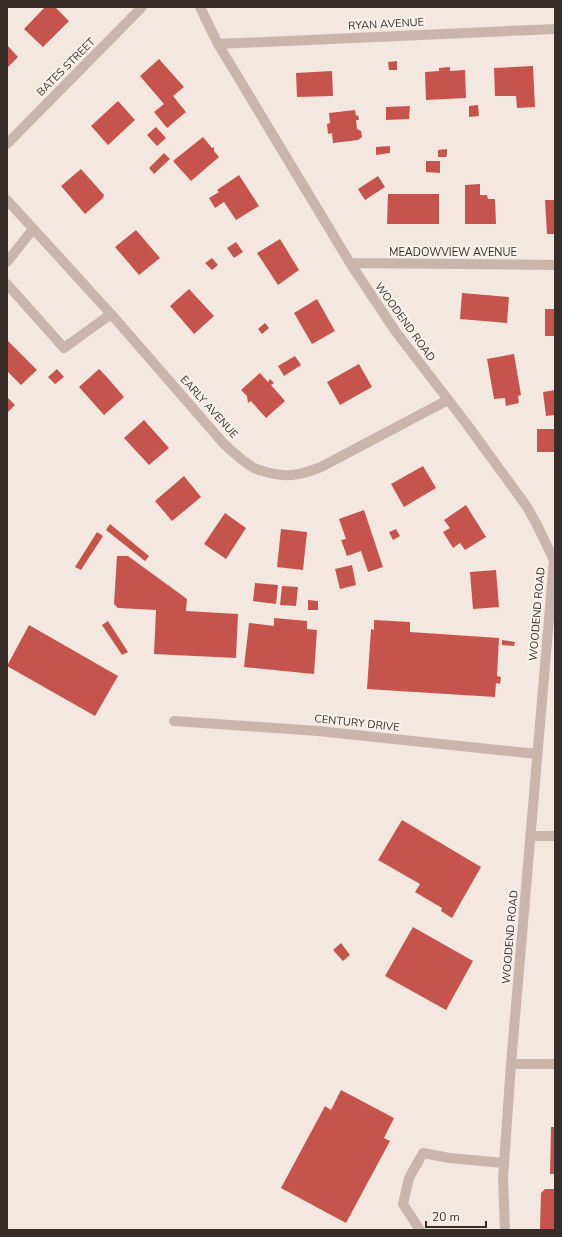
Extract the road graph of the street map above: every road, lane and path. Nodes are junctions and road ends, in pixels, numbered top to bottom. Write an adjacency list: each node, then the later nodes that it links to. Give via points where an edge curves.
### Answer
1 (142, 7): 5 (street, BATES STREET)
2 (200, 7): 4 (street, WOODEND ROAD)
3 (555, 29): 4 (street, RYAN AVENUE)
4 (218, 44): 9 (street, WOODEND ROAD)
5 (7, 144)
6 (7, 200): 7 (street, EARLY AVENUE)
7 (33, 229): 8 (street); 12 (street, EARLY AVENUE)
8 (7, 262)
9 (350, 263): 10 (street, MEADOWVIEW AVENUE); 13 (street, WOODEND ROAD, via 396,332)
10 (555, 265)
11 (7, 284): 12 (street, via 64,348)
12 (111, 314): 13 (street, EARLY AVENUE, via 224,444 254,468 272,474 291,476 321,467)
13 (448, 400): 14 (street, WOODEND ROAD, via 527,507)
14 (555, 560): 16 (street, WOODEND ROAD)
15 (174, 721): 16 (street, CENTURY DRIVE, via 318,731)
16 (537, 754): 17 (street, WOODEND ROAD)
17 (530, 836): 18 (street); 19 (street, WOODEND ROAD)
18 (555, 836)
19 (511, 1064): 20 (street); 21 (street, WOODEND ROAD)
20 (555, 1064)
21 (504, 1163): 22 (street, via 423,1153 409,1178 403,1204); 23 (street, WOODEND ROAD)
22 (420, 1230)
23 (505, 1230)

